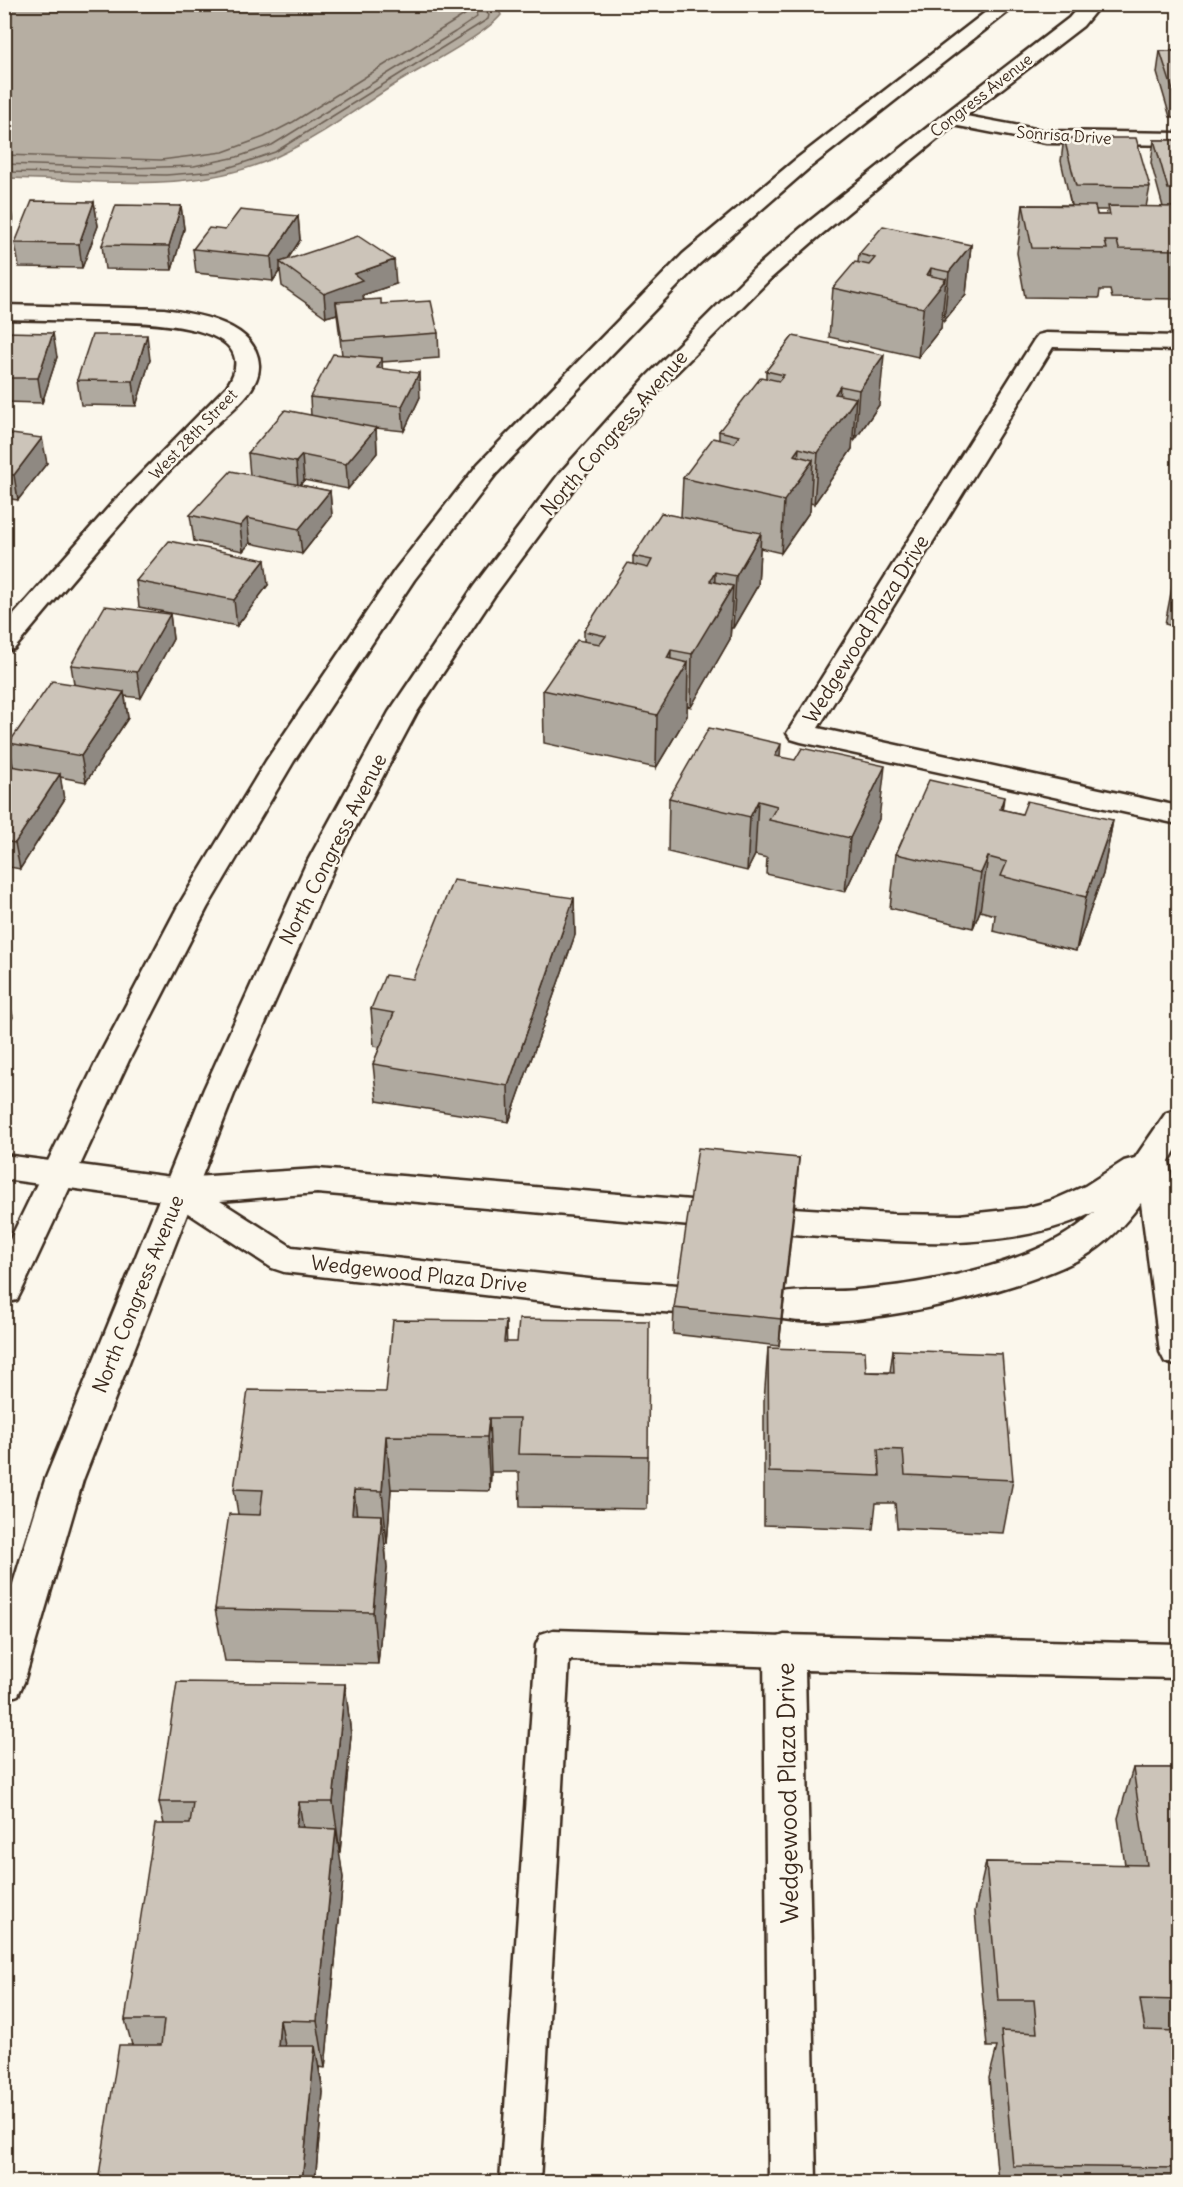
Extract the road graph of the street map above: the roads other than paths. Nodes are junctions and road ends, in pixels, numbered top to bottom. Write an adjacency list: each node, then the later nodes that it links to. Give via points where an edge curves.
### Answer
1 (1010, 4): 13 (street, via 802,164 691,258 487,469 404,576 280,761 192,908)
2 (1092, 4): 3 (street, Congress Avenue, via 1076,22)
3 (950, 118): 4 (street, Sonrisa Drive, via 1046,137); 5 (street, Congress Avenue)
4 (1179, 139)
5 (870, 185): 14 (street, North Congress Avenue, via 762,274 655,381 568,479 483,592 404,712 320,866)
6 (4, 312): 8 (street, West 28th Street, via 190,320 230,337 243,351 247,365 244,379 233,393 74,561)
7 (1179, 343): 9 (street, Wedgewood Plaza Drive, via 1046,340 801,732)
8 (4, 643)
9 (1179, 815)
10 (1179, 1121): 11 (street)
11 (1152, 1158): 16 (street, via 1103,1193 1057,1213 1011,1223 940,1228); 19 (street, via 1128,1196 1099,1228 1071,1249 1030,1266 970,1285 902,1298 843,1305); 20 (street)
12 (4, 1167): 13 (street)
13 (59, 1174): 14 (street); 17 (street)
14 (179, 1191): 15 (street, via 317,1181); 18 (street, Wedgewood Plaza Drive, via 284,1259); 23 (street, North Congress Avenue, via 64,1480)
15 (691, 1213)
16 (792, 1221)
17 (4, 1290)
18 (679, 1299)
19 (783, 1306)
20 (1179, 1352)
21 (784, 1652): 22 (street, Wedgewood Plaza Drive); 24 (lane, via 553,1645); 25 (street, Wedgewood Plaza Drive)
22 (1179, 1661)
23 (4, 1682)
24 (520, 2182)
25 (793, 2182)

